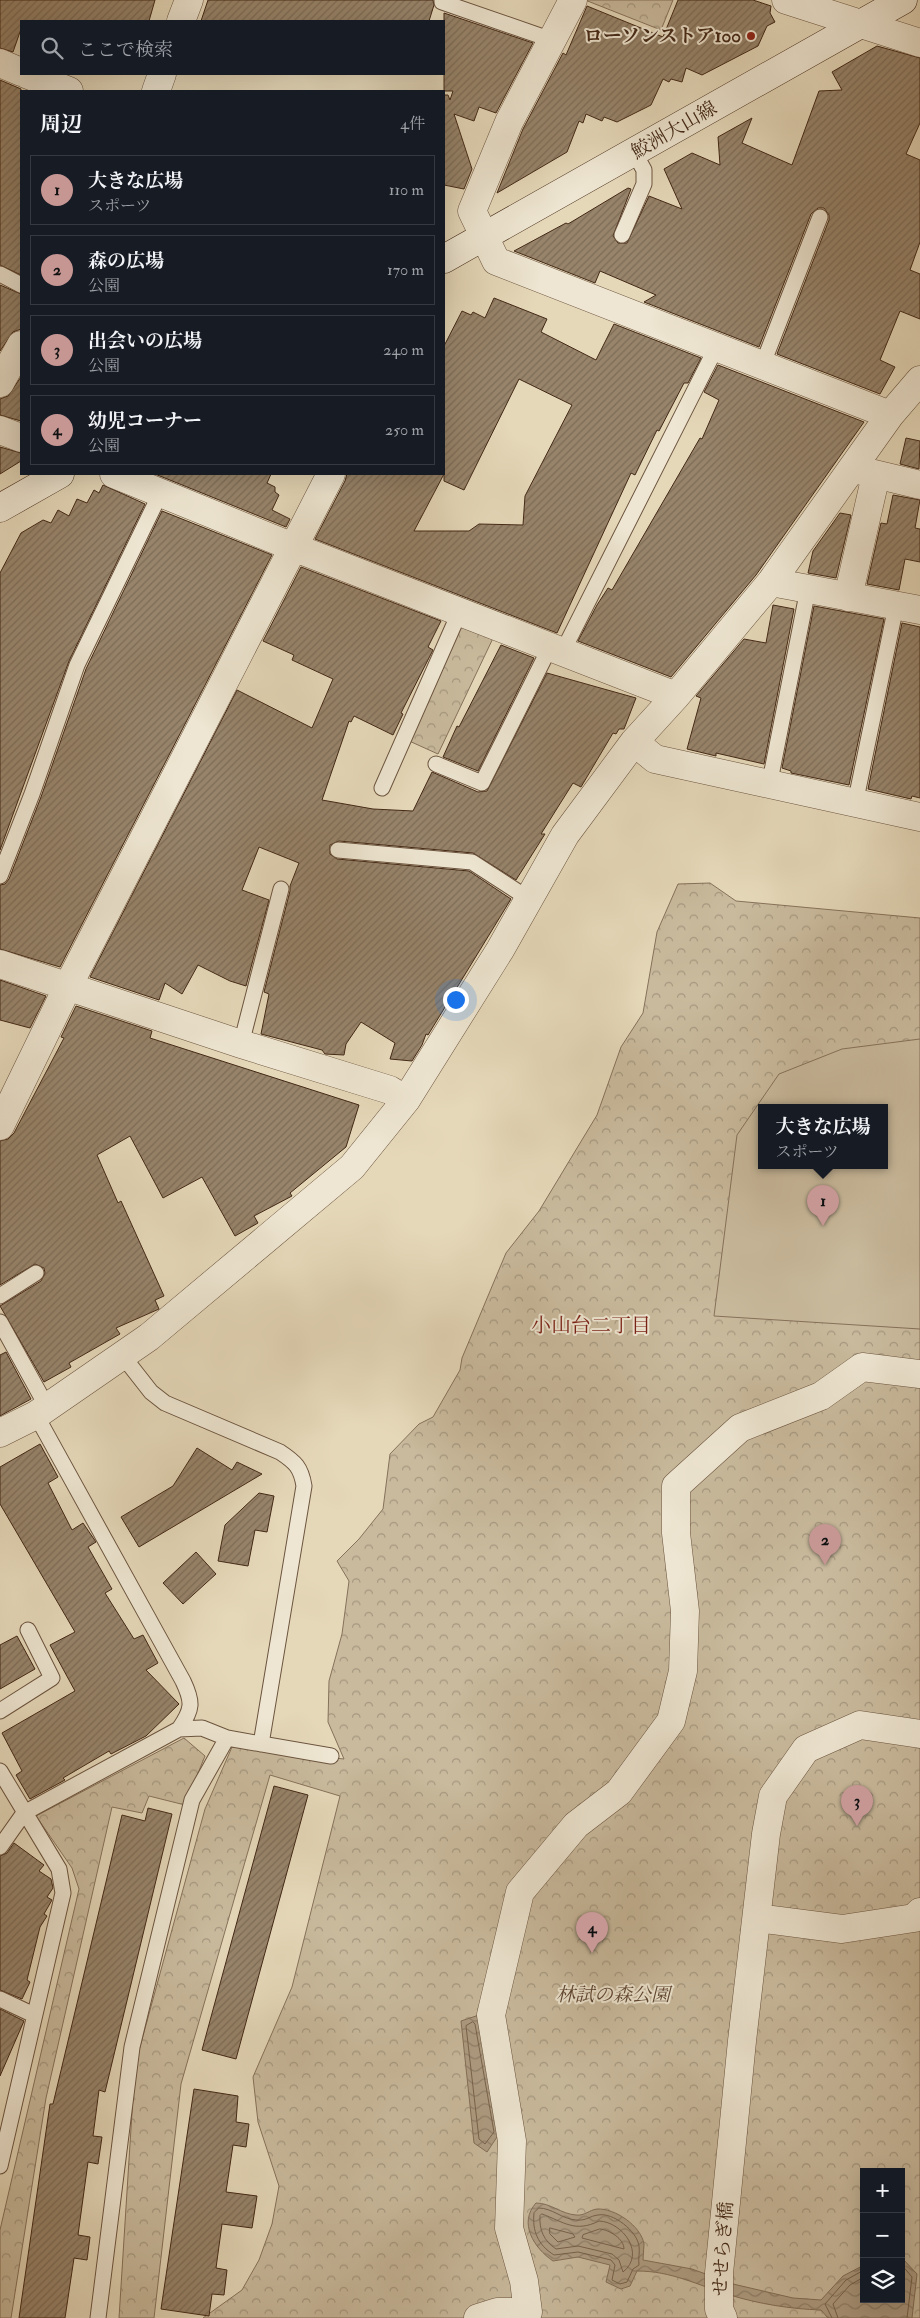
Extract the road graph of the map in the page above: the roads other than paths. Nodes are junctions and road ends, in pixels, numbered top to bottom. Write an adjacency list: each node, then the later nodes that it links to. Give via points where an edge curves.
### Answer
1 (188, 0): 6 (street)
2 (442, 0): 8 (lane)
3 (573, 0): 8 (street)
4 (786, 0): 7 (street)
5 (903, 0): 7 (street, 鮫洲大山線)
6 (181, 20)
7 (863, 23): 9 (street); 16 (street, 鮫洲大山線)
8 (552, 40): 19 (street, via 508,122 472,211)
9 (920, 43)
10 (0, 63): 11 (street)
11 (20, 72)
12 (29, 75): 14 (street)
13 (162, 75): 15 (street)
14 (66, 90)
15 (156, 90)
16 (634, 152): 18 (lane, via 644,170 644,184); 19 (street, 鮫洲大山線)
17 (820, 217): 25 (lane)
18 (622, 235)
19 (484, 238): 20 (street, 鮫洲大山線); 24 (street, via 496,261)
20 (445, 258)
21 (0, 274): 22 (lane)
22 (20, 284)
23 (20, 346): 27 (street)
24 (716, 348): 25 (street); 44 (lane)
25 (762, 366): 28 (street)
26 (920, 380): 28 (street)
27 (0, 383)
28 (890, 415): 31 (street)
29 (0, 430): 30 (street)
30 (20, 438)
31 (864, 472): 35 (street); 39 (street); 41 (street)
32 (58, 475): 37 (street)
33 (117, 475): 36 (street)
34 (330, 475): 38 (street)
35 (920, 485)
36 (161, 492): 38 (street); 53 (lane, via 77,665)
37 (0, 508)
38 (293, 547): 43 (street); 57 (street)
39 (771, 582): 40 (street); 45 (street)
40 (808, 589): 41 (street); 48 (lane)
41 (848, 596): 42 (street)
42 (908, 608): 50 (lane)
43 (460, 611): 44 (street); 49 (lane)
44 (557, 649): 45 (street); 47 (lane, via 482,783)
45 (676, 696): 46 (street)
46 (634, 742): 48 (street, via 655,759); 55 (street, via 565,835)
47 (436, 764)
48 (769, 786): 50 (street)
49 (382, 788)
50 (855, 804): 51 (street)
51 (920, 817)
52 (338, 850): 55 (lane, via 472,862)
53 (0, 876)
54 (281, 889): 58 (lane)
55 (529, 899): 59 (street)
56 (0, 964): 57 (street)
57 (68, 986): 58 (street); 60 (street)
58 (240, 1044): 59 (street, via 390,1090)
59 (406, 1100): 64 (street, via 352,1167 149,1337)
60 (0, 1126)
61 (36, 1274): 62 (lane)
62 (0, 1296)
63 (0, 1322): 66 (lane)
64 (122, 1355): 66 (street); 73 (lane, via 151,1392 165,1403 280,1452 302,1472 302,1502)
65 (920, 1374): 84 (street, via 862,1367 821,1396 740,1428 676,1486 676,1533 685,1611 683,1671 671,1721 619,1792 576,1826 520,1892 491,2015 512,2141 509,2228 524,2280 528,2312 498,2312)
66 (42, 1411): 67 (street); 70 (lane, via 190,1696 190,1713)
67 (0, 1433)
68 (28, 1630): 69 (lane, via 52,1678)
69 (0, 1711)
70 (179, 1729): 72 (lane, via 202,1728); 76 (lane)
71 (920, 1734): 79 (street, せせらぎ橋, via 860,1725 806,1749 773,1796)
72 (227, 1738): 73 (lane); 83 (lane, via 192,1800 132,2047)
73 (261, 1744): 74 (lane)
74 (331, 1756)
75 (0, 1771): 76 (lane)
76 (24, 1813): 77 (lane); 81 (lane, via 58,1869 63,1892)
77 (0, 1847)
78 (920, 1912): 79 (street, via 914,1918 842,1929)
79 (758, 1918): 85 (street, せせらぎ橋, via 719,2273 719,2309)
80 (0, 2000): 81 (lane)
81 (34, 2015): 82 (lane)
82 (0, 2166)
83 (98, 2318)
84 (478, 2318)
85 (723, 2318)

